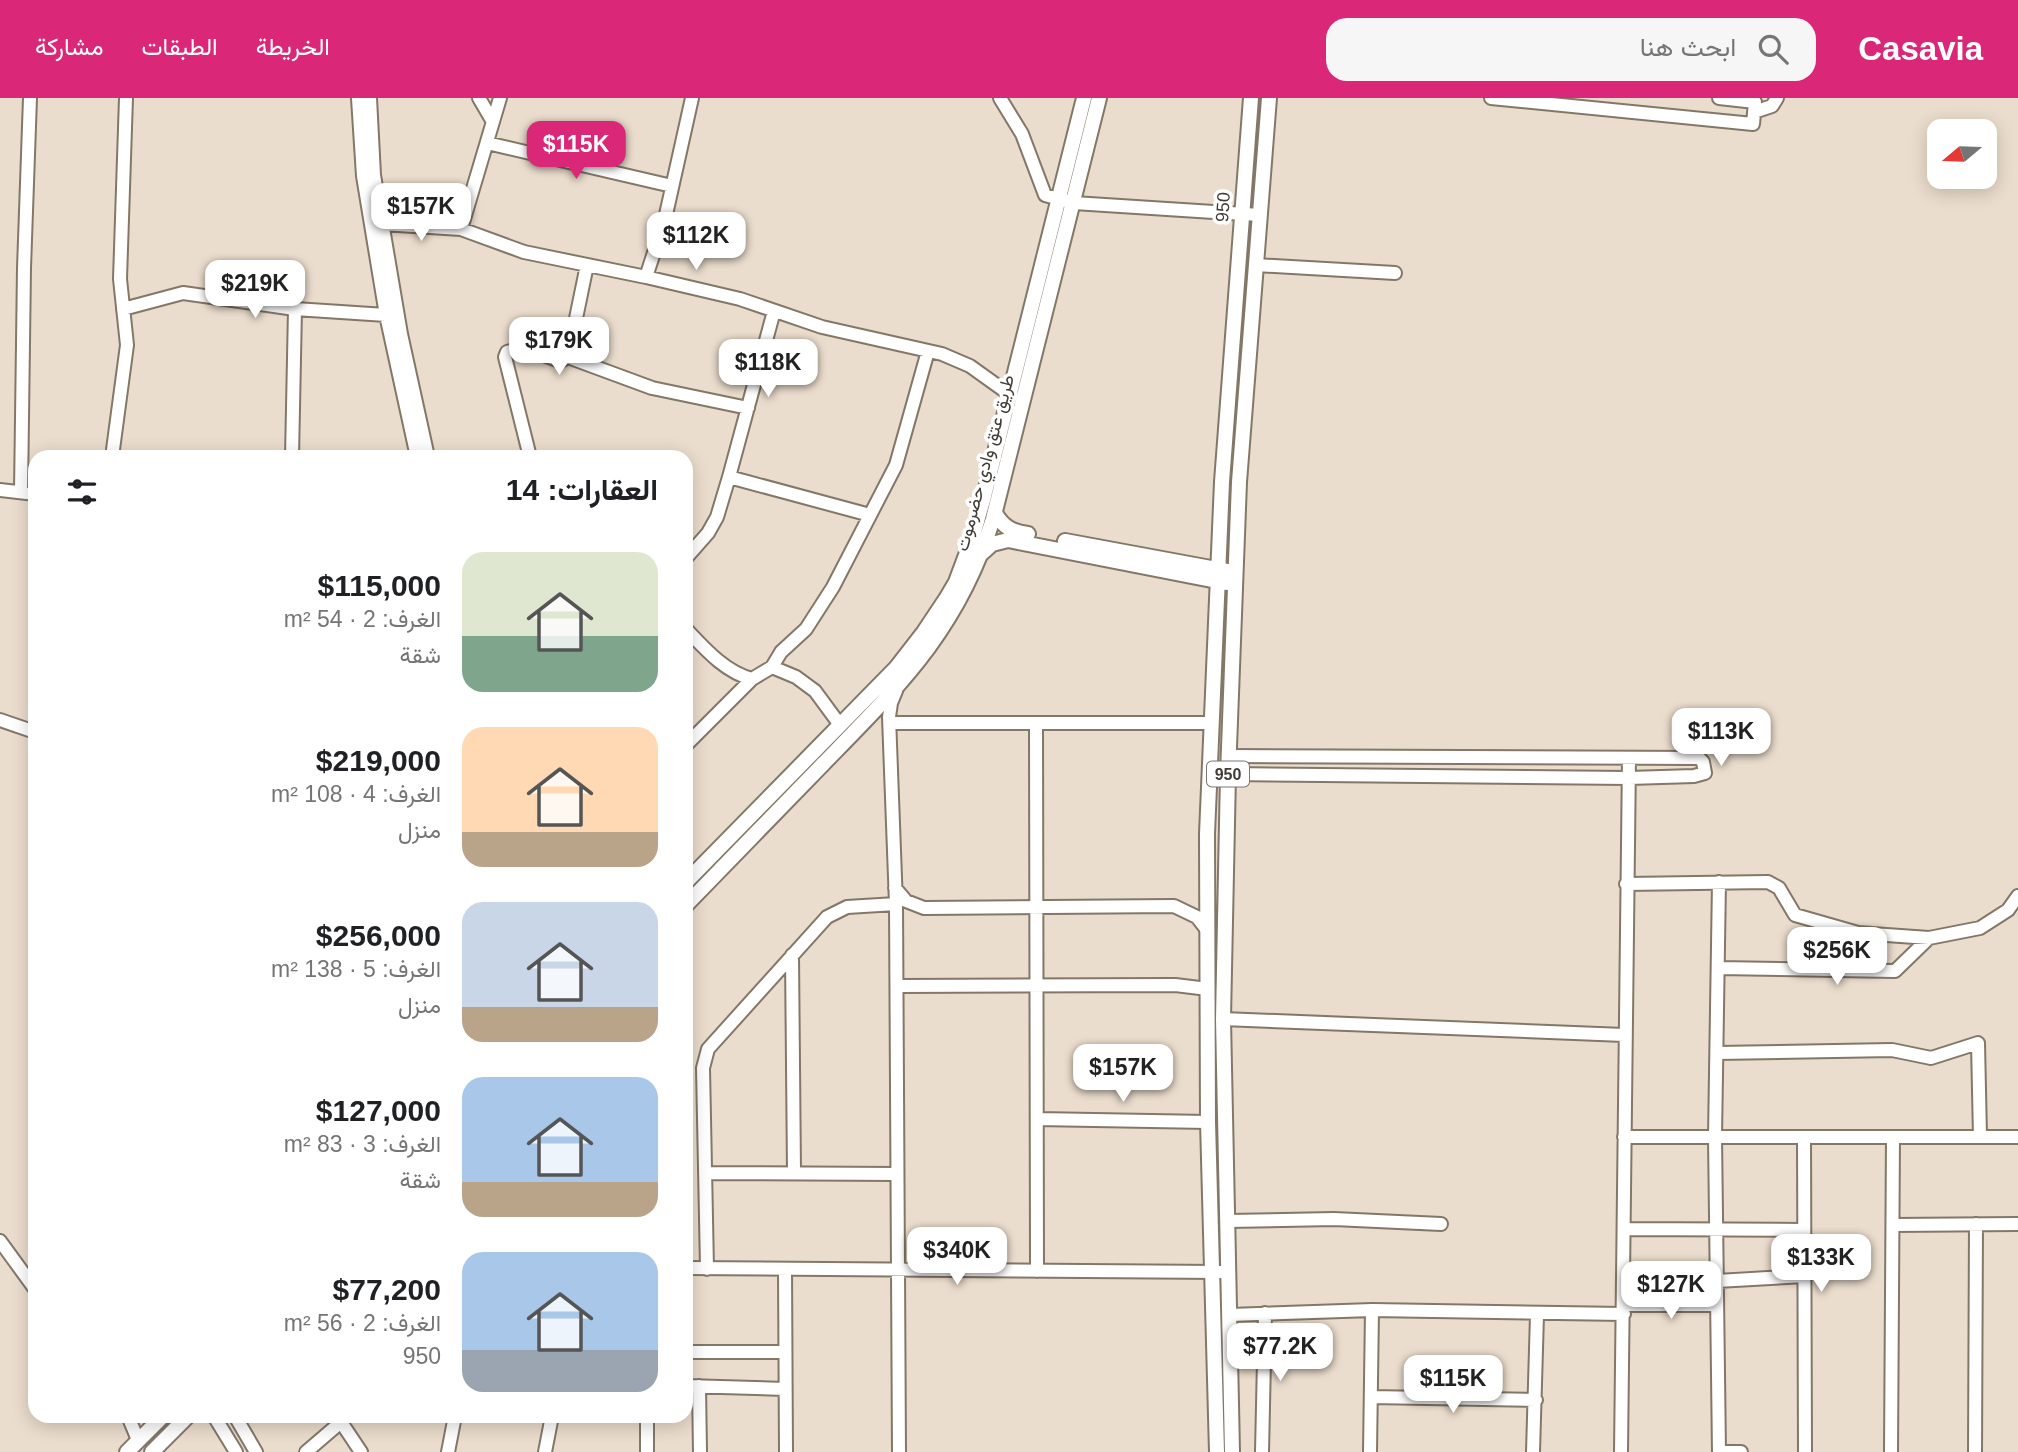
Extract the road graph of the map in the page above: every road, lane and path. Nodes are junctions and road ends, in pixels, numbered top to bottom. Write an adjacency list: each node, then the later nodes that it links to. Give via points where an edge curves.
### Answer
1 (30, 98): 45 (street)
2 (126, 98): 30 (street)
3 (358, 98): 33 (street, via 363,176)
4 (370, 98): 24 (street)
5 (480, 98): 17 (street)
6 (500, 98): 17 (street)
7 (692, 98): 19 (street)
8 (1000, 98): 20 (street, via 1022,134 1045,195)
9 (1084, 98): 20 (main road, طريق عتق وادي حضرموت)
10 (1099, 98): 21 (main road, طريق عتق وادي حضرموت)
11 (1251, 98): 22 (main road, 950 / 950)
12 (1269, 98): 23 (main road, 950)
13 (1491, 98): 16 (street, via 1753,124)
14 (1719, 98): 16 (street, via 1755,102)
15 (1777, 98): 16 (street, via 1772,106)
16 (1754, 112)
17 (493, 122): 18 (street)
18 (487, 143): 19 (street); 25 (street)
19 (672, 186): 29 (street)
20 (1058, 199): 21 (street); 36 (main road, طريق عتق وادي حضرموت)
21 (1073, 203): 22 (street); 47 (main road, طريق عتق وادي حضرموت)
22 (1242, 214): 23 (street); 51 (main road, 950 / 950)
23 (1260, 215): 26 (main road, 950)
24 (382, 224): 25 (street); 41 (street)
25 (461, 229): 27 (street, via 524,252)
26 (1256, 264): 28 (street); 52 (main road, 950)
27 (587, 265): 29 (street); 35 (street)
28 (1395, 272)
29 (646, 276): 32 (street)
30 (123, 309): 31 (street, via 183,293); 38 (street, via 127,345)
31 (295, 309): 33 (street); 39 (street)
32 (774, 311): 34 (street); 37 (street)
33 (386, 314): 40 (street)
34 (928, 351): 36 (street, via 971,366); 48 (street, via 896,465)
35 (568, 357): 37 (street, via 652,387); 42 (street, via 561,361 531,351 507,352 505,361)
36 (1009, 394): 53 (main road, طريق عتق وادي حضرموت, via 967,552)
37 (748, 408): 43 (street)
38 (113, 450)
39 (292, 450)
40 (415, 450)
41 (426, 450)
42 (528, 450)
43 (729, 477): 48 (street); 49 (street, via 718,517)
44 (0, 490): 45 (street)
45 (21, 492): 46 (street)
46 (28, 494)
47 (995, 513): 50 (main road, طريق عتق وادي حضرموت); 51 (main road, via 1016,532)
48 (870, 515): 55 (street, via 806,629)
49 (693, 550)
50 (981, 554): 51 (main road, via 992,544 1008,540); 53 (main road, طريق عتق وادي حضرموت, via 963,594)
51 (1218, 575): 52 (main road); 59 (main road, 950 / 950)
52 (1235, 578): 66 (main road, 950)
53 (937, 626): 57 (main road, طريق عتق وادي حضرموت); 62 (main road, طريق عتق وادي حضرموت)
54 (693, 637): 56 (street, via 737,675)
55 (772, 667): 56 (street); 62 (street, via 815,691)
56 (752, 679): 65 (street)
57 (897, 689): 60 (main road, طريق عتق وادي حضرموت); 63 (street)
58 (0, 720): 64 (street)
59 (1212, 723): 61 (street); 78 (main road, 950 / 950)
60 (863, 724): 63 (street); 75 (main road, طريق عتق وادي حضرموت)
61 (1036, 724): 63 (street); 77 (street)
62 (840, 725): 70 (main road, طريق عتق وادي حضرموت)
63 (890, 727): 73 (street)
64 (28, 730)
65 (693, 738)
66 (1229, 756): 67 (street); 68 (main road, 950)
67 (1629, 758): 69 (street); 69 (street, via 1699,758 1705,773)
68 (1228, 774): 69 (street); 85 (main road, 950)
69 (1629, 778): 72 (street)
70 (693, 875)
71 (1719, 882): 72 (street); 79 (street, via 1768,882 1779,888 1795,915 1858,933); 81 (street)
72 (1626, 884): 86 (street)
73 (895, 888): 76 (street); 77 (street, via 906,901 924,908)
74 (2018, 896): 79 (street, via 2008,910 1980,928)
75 (693, 898)
76 (896, 904): 80 (street, via 840,909); 82 (street)
77 (1037, 907): 78 (street, via 1174,906 1197,917); 83 (street)
78 (1207, 930): 84 (main road, 950 / 950)
79 (1929, 938): 81 (street, via 1895,971)
80 (792, 955): 96 (street, via 705,1055); 97 (street)
81 (1718, 968): 87 (street)
82 (897, 986): 83 (street); 98 (street)
83 (1037, 987): 84 (street, via 1175,985); 88 (street)
84 (1208, 989): 89 (main road, 950 / 950)
85 (1223, 1019): 86 (street); 99 (main road, 950)
86 (1624, 1035): 90 (street)
87 (1717, 1053): 91 (street); 94 (street, via 1892,1050 1931,1058 1978,1043)
88 (1037, 1119): 89 (street); 113 (street)
89 (1208, 1122): 114 (main road, 950 / 950)
90 (1624, 1137): 91 (street); 104 (street)
91 (1715, 1137): 92 (street); 105 (street)
92 (1804, 1137): 93 (street); 106 (street)
93 (1893, 1137): 94 (street); 103 (street)
94 (1980, 1137): 95 (street)
95 (2018, 1137)
96 (705, 1173): 97 (street); 110 (street)
97 (794, 1173): 98 (street)
98 (897, 1174): 112 (street)
99 (1227, 1221): 100 (street); 115 (main road, 950)
100 (1441, 1224)
101 (1976, 1224): 102 (street); 103 (street); 162 (street)
102 (2018, 1224)
103 (1893, 1225): 161 (street)
104 (1624, 1229): 105 (street); 121 (street)
105 (1716, 1230): 106 (street); 117 (street)
106 (1804, 1230): 116 (street)
107 (0, 1241): 108 (street)
108 (5, 1259): 118 (street)
109 (693, 1268): 110 (street)
110 (707, 1269): 111 (street)
111 (785, 1269): 112 (street); 126 (street)
112 (897, 1270): 113 (street); 151 (street)
113 (1037, 1271): 114 (street)
114 (1212, 1272): 115 (street); 152 (main road, 950 / 950)
115 (1228, 1272): 123 (main road, 950)
116 (1804, 1276): 117 (street); 160 (street)
117 (1717, 1281): 119 (street)
118 (28, 1282)
119 (1717, 1305): 121 (street); 158 (street)
120 (1372, 1310): 122 (street); 124 (street); 129 (street)
121 (1624, 1310): 124 (street); 157 (street)
122 (1265, 1313): 123 (street); 154 (street)
123 (1230, 1315): 153 (main road, 950)
124 (1537, 1315): 130 (street)
125 (693, 1352): 126 (street)
126 (784, 1352): 128 (street)
127 (693, 1386): 128 (street); 149 (street)
128 (785, 1389): 150 (street)
129 (1371, 1397): 130 (street); 155 (street)
130 (1536, 1400): 156 (street)
131 (131, 1423): 141 (street)
132 (158, 1423): 141 (main road)
133 (178, 1423): 141 (main road)
134 (218, 1423): 142 (street)
135 (239, 1423): 143 (street)
136 (339, 1423): 144 (street)
137 (346, 1423): 145 (street)
138 (453, 1423): 146 (street)
139 (551, 1423): 147 (street)
140 (647, 1423): 148 (street)
141 (142, 1447)
142 (236, 1452)
143 (256, 1452)
144 (306, 1452)
145 (361, 1452)
146 (448, 1452)
147 (545, 1452)
148 (648, 1452)
149 (700, 1452)
150 (786, 1452)
151 (899, 1452)
152 (1217, 1452)
153 (1232, 1452)
154 (1262, 1452)
155 (1370, 1452)
156 (1533, 1452)
157 (1621, 1452)
158 (1719, 1452): 159 (street)
159 (1741, 1452)
160 (1805, 1452)
161 (1891, 1452)
162 (1975, 1452)

